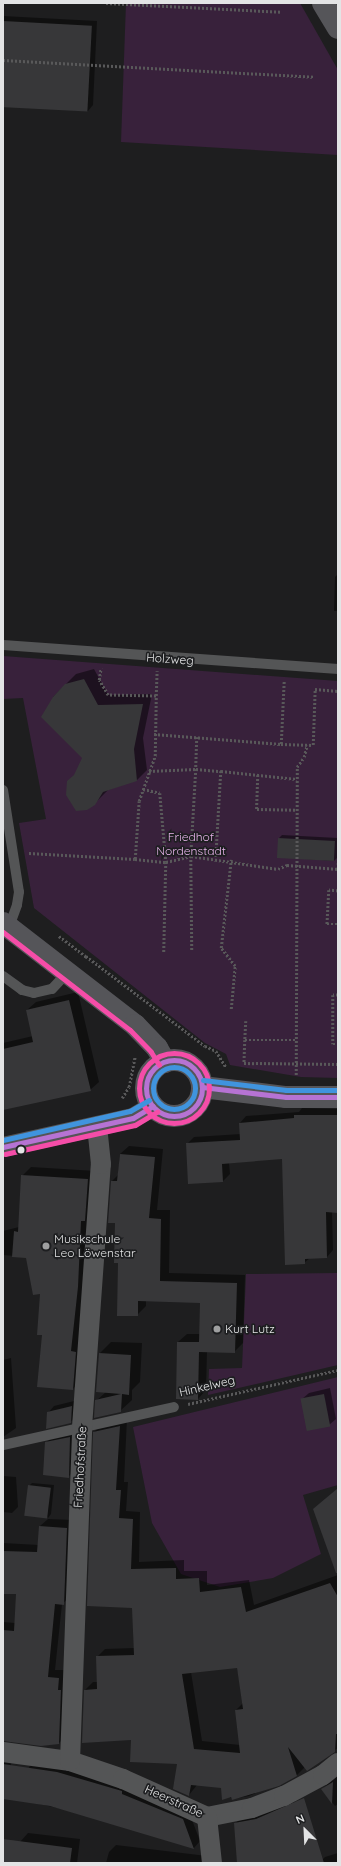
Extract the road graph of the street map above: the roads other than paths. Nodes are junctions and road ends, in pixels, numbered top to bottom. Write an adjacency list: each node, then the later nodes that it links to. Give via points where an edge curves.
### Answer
1 (323, 3): 2 (street)
2 (338, 28)
3 (3, 646): 4 (lane, Holzweg)
4 (338, 669)
5 (3, 790): 6 (lane, via 15,852 19,892 17,905)
6 (6, 925): 7 (street)
7 (69, 971): 8 (lane, via 55,987 34,993 22,990); 9 (street, via 136,1025 157,1048)
8 (3, 976)
9 (165, 1062): 10 (street, via 178,1061 190,1065 198,1074); 12 (street, via 153,1071 148,1080 148,1096)
10 (202, 1087): 11 (street, via 286,1097); 12 (street, via 198,1103 184,1115 168,1116)
11 (338, 1097)
12 (153, 1106): 13 (street, via 133,1118)
13 (97, 1126): 14 (street); 16 (street, Friedhofstraße, via 101,1164)
14 (3, 1147)
15 (174, 1407): 16 (lane, Hinkelweg)
16 (82, 1427): 17 (lane, Hinkelweg); 19 (street, Friedhofstraße)
17 (3, 1445)
18 (3, 1752): 19 (street, Heerstraße)
19 (70, 1761): 21 (street, Heerstraße, via 123,1779)
20 (338, 1763): 21 (street, Heerstraße, via 323,1775 284,1796 252,1808)
21 (207, 1817): 22 (street)
22 (212, 1863)

